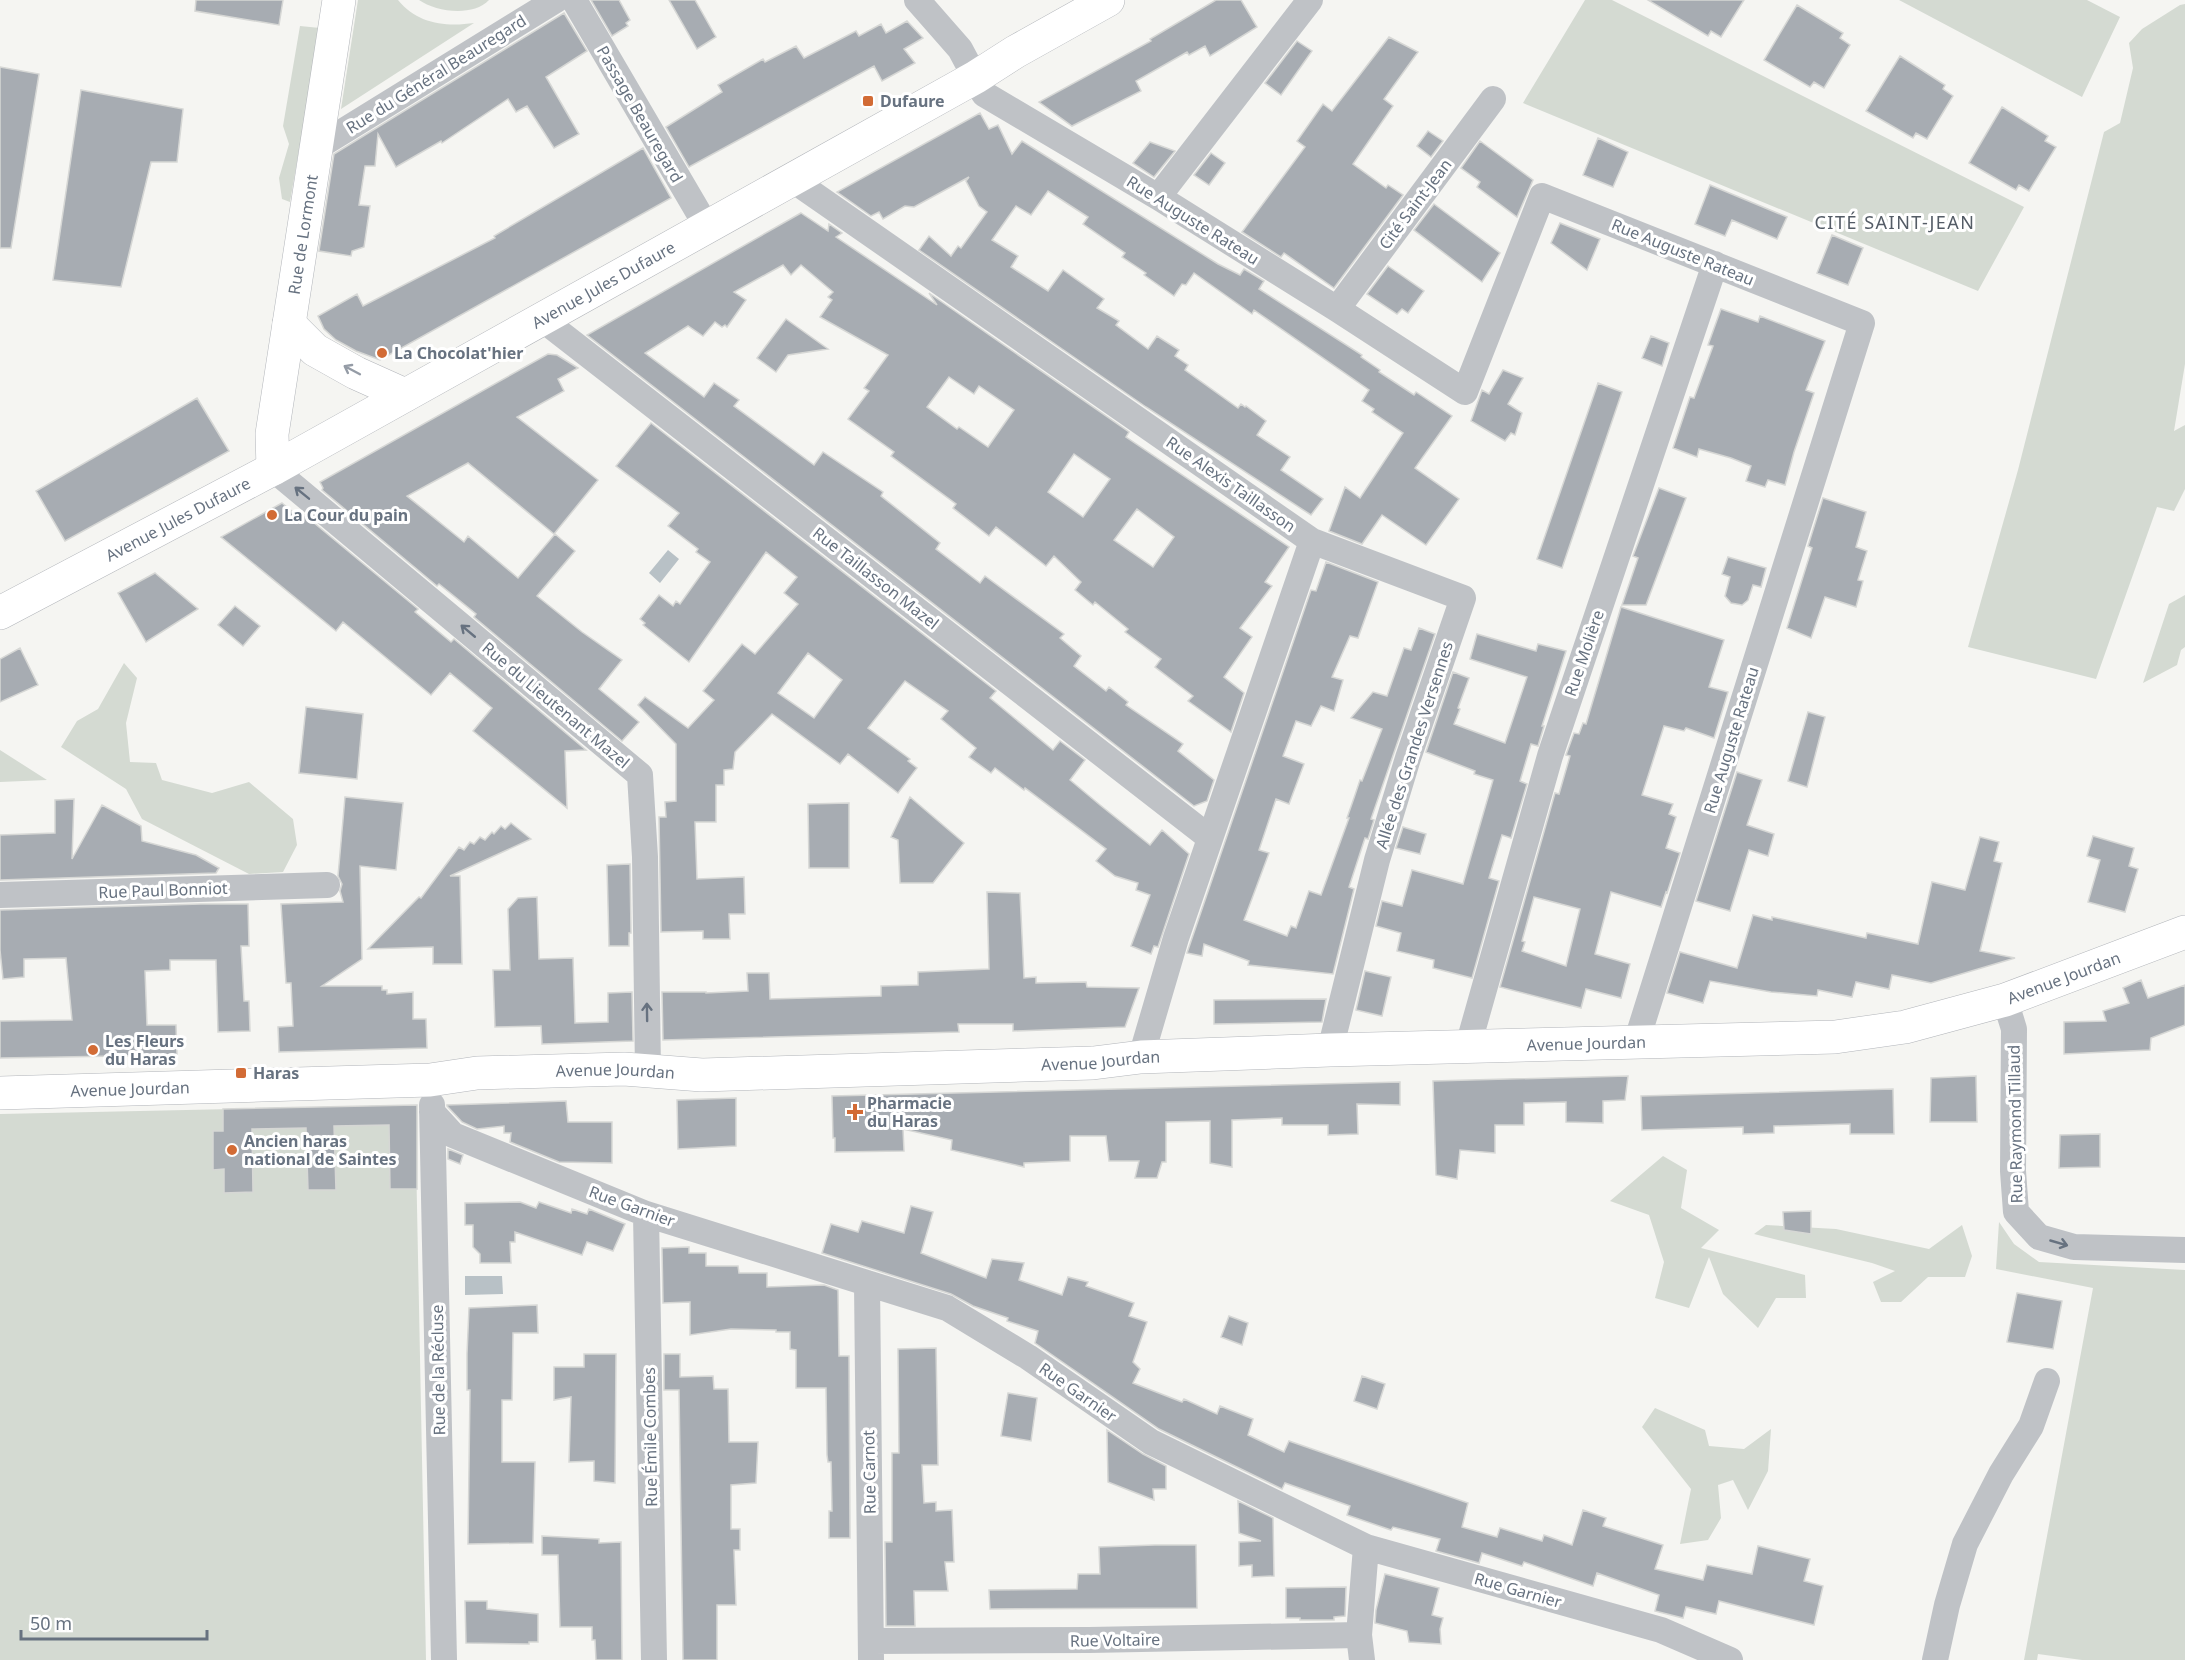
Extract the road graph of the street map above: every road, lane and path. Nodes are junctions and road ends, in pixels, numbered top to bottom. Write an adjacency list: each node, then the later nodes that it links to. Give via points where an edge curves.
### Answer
1 (339, 0): 9 (main road, Rue de Lormont)
2 (555, 0): 9 (street, Rue du Général Beauregard)
3 (574, 0): 12 (street, Passage Beauregard)
4 (917, 0): 7 (street, Rue Auguste Rateau, via 960,49)
5 (1108, 0): 7 (main road, Avenue Jules Dufaure)
6 (1310, 0): 11 (street)
7 (976, 77): 10 (main road, Avenue Jules Dufaure); 11 (street, Rue Auguste Rateau, via 984,94)
8 (1493, 99): 14 (street, Cité Saint-Jean)
9 (316, 148): 16 (main road, Rue de Lormont)
10 (793, 180): 12 (main road, Avenue Jules Dufaure); 19 (street, Rue Alexis Taillasson)
11 (1158, 197): 14 (street, Rue Auguste Rateau)
12 (707, 227): 15 (main road, Avenue Jules Dufaure)
13 (1715, 264): 14 (street, Rue Auguste Rateau, via 1542,196 1465,392); 26 (street, Rue Auguste Rateau, via 1862,323); 27 (street, Rue Molière, via 1550,756)
14 (1337, 309)
15 (542, 319): 17 (main road, Avenue Jules Dufaure); 21 (street, Rue Taillasson Mazel)
16 (289, 324): 17 (main road, one-way to 16, via 315,350); 18 (main road, Rue de Lormont, via 272,434)
17 (405, 395): 18 (main road, Avenue Jules Dufaure)
18 (273, 469): 20 (main road, Avenue Jules Dufaure); 30 (street, Rue du Lieutenant Mazel, one-way to 18, via 640,775)
19 (1312, 541): 21 (street, Rue Alexis Taillasson); 28 (street, Allée des Grandes Versennes, via 1462,598 1377,860)
20 (0, 613)
21 (1210, 838): 29 (street, Rue Alexis Taillasson)
22 (327, 885): 23 (street, Rue Paul Bonniot)
23 (0, 895)
24 (2185, 932): 25 (main road, Avenue Jourdan)
25 (2005, 1000): 26 (main road, Avenue Jourdan, via 1871,1033 1796,1040); 35 (street, Rue Raymond Tillaud, one-way to 35, via 2014,1029 2016,1212 2039,1237 2074,1247)
26 (1636, 1043): 27 (main road, Avenue Jourdan)
27 (1467, 1046): 28 (main road, Avenue Jourdan)
28 (1330, 1050): 29 (main road, Avenue Jourdan)
29 (1141, 1057): 30 (main road, Avenue Jourdan, via 1093,1064 795,1073 702,1075)
30 (648, 1071): 31 (main road, Avenue Jourdan, via 477,1073)
31 (430, 1080): 32 (main road, Avenue Jourdan); 33 (street, Rue de la Récluse)
32 (0, 1093)
33 (432, 1112): 34 (street, Rue Garnier, via 453,1135); 42 (street, Rue de la Récluse)
34 (646, 1214): 36 (street, Rue Garnier); 43 (street, Rue Émile Combes)
35 (2185, 1250)
36 (867, 1283): 38 (street, Rue Garnier, via 946,1308 1029,1357 1150,1442); 41 (street, Rue Carnot)
37 (2047, 1381): 46 (street, via 2031,1426 1965,1545)
38 (1366, 1547): 39 (street); 45 (street, Rue Garnier, via 1661,1630)
39 (1359, 1635): 40 (street, Rue Voltaire); 44 (street)
40 (1089, 1650): 41 (street, Rue Voltaire)
41 (871, 1651)
42 (444, 1660)
43 (654, 1660)
44 (1362, 1660)
45 (1730, 1660)
46 (1935, 1660)

